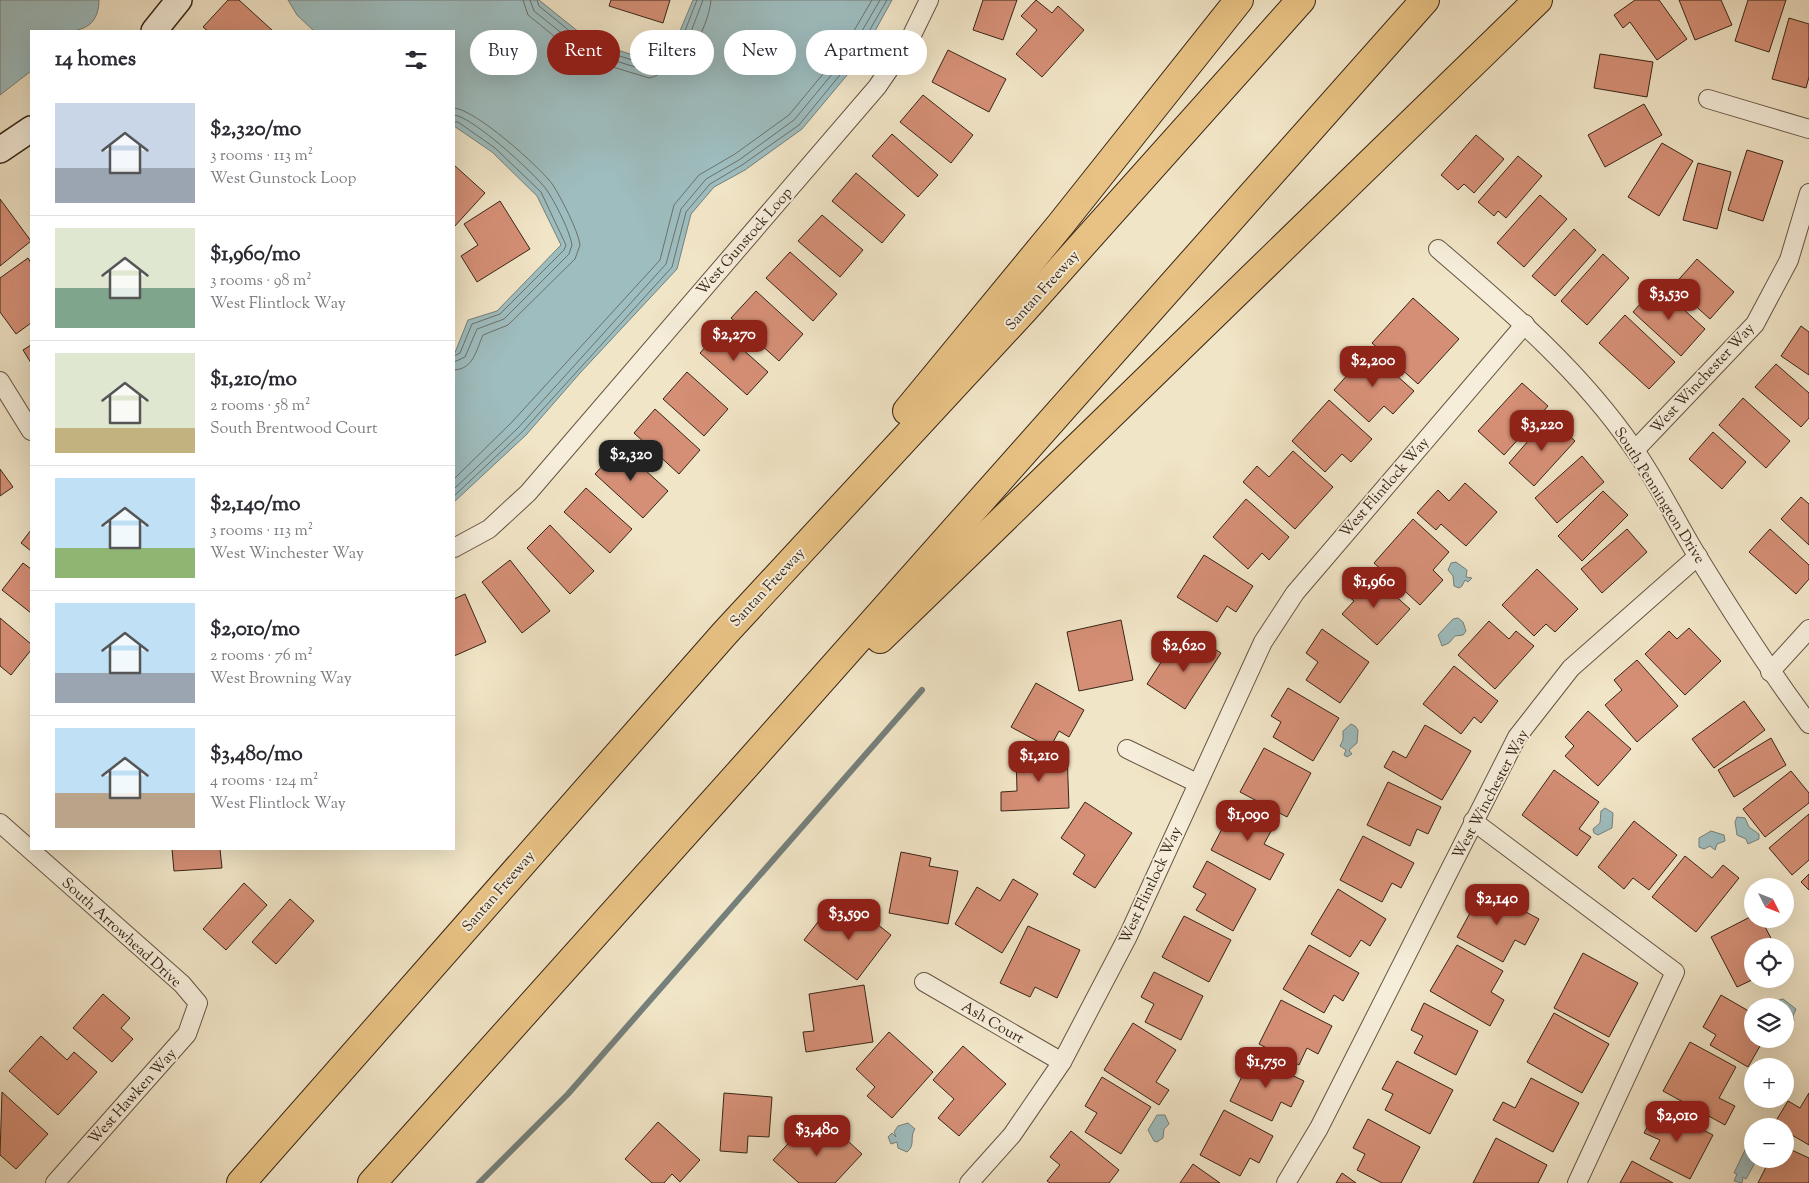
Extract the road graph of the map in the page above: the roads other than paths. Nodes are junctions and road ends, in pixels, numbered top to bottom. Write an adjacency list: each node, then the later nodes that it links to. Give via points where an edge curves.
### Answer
1 (179, 0): 7 (street)
2 (929, 0): 18 (street, West Gunstock Loop, via 910,39 877,87 528,493 489,529)
3 (1239, 0): 21 (highway, via 1061,224)
4 (1302, 0): 21 (highway, Santan Freeway, via 1024,310)
5 (1425, 0): 25 (highway)
6 (1538, 0): 25 (highway)
7 (155, 30)
8 (1708, 99): 9 (street)
9 (1809, 129)
10 (30, 130): 11 (street)
11 (0, 150)
12 (1809, 193): 17 (street, West Winchester Way, via 1789,260 1754,324)
13 (1438, 249): 14 (street, South Pennington Drive)
14 (1525, 324): 17 (street, South Pennington Drive, via 1587,388); 26 (street, West Flintlock Way, via 1294,593 1263,642)
15 (0, 381): 16 (street)
16 (30, 429)
17 (1635, 450): 19 (street, South Pennington Drive)
18 (455, 547)
19 (1698, 556): 22 (street, South Pennington Drive); 27 (street, West Winchester Way, via 1571,668 1517,737)
20 (1809, 629): 22 (street)
21 (725, 633): 35 (highway, Santan Freeway)
22 (1770, 672): 23 (street, South Pennington Drive)
23 (1809, 724)
24 (1127, 749): 26 (street)
25 (741, 772): 36 (highway)
26 (1197, 783): 33 (street, West Flintlock Way, via 1128,936)
27 (1473, 821): 38 (street, West Winchester Way, via 1319,1128); 39 (street, via 1675,972)
28 (0, 823): 29 (street, South Arrowhead Drive)
29 (30, 850)
30 (31, 850): 32 (street, South Arrowhead Drive, via 182,984)
31 (924, 982): 33 (street, Ash Court)
32 (198, 1003): 34 (street, West Hawken Way, via 187,1034)
33 (1062, 1062): 37 (street, West Flintlock Way, via 1012,1135)
34 (55, 1183)
35 (241, 1183)
36 (372, 1183)
37 (969, 1183)
38 (1286, 1183)
39 (1577, 1183)

